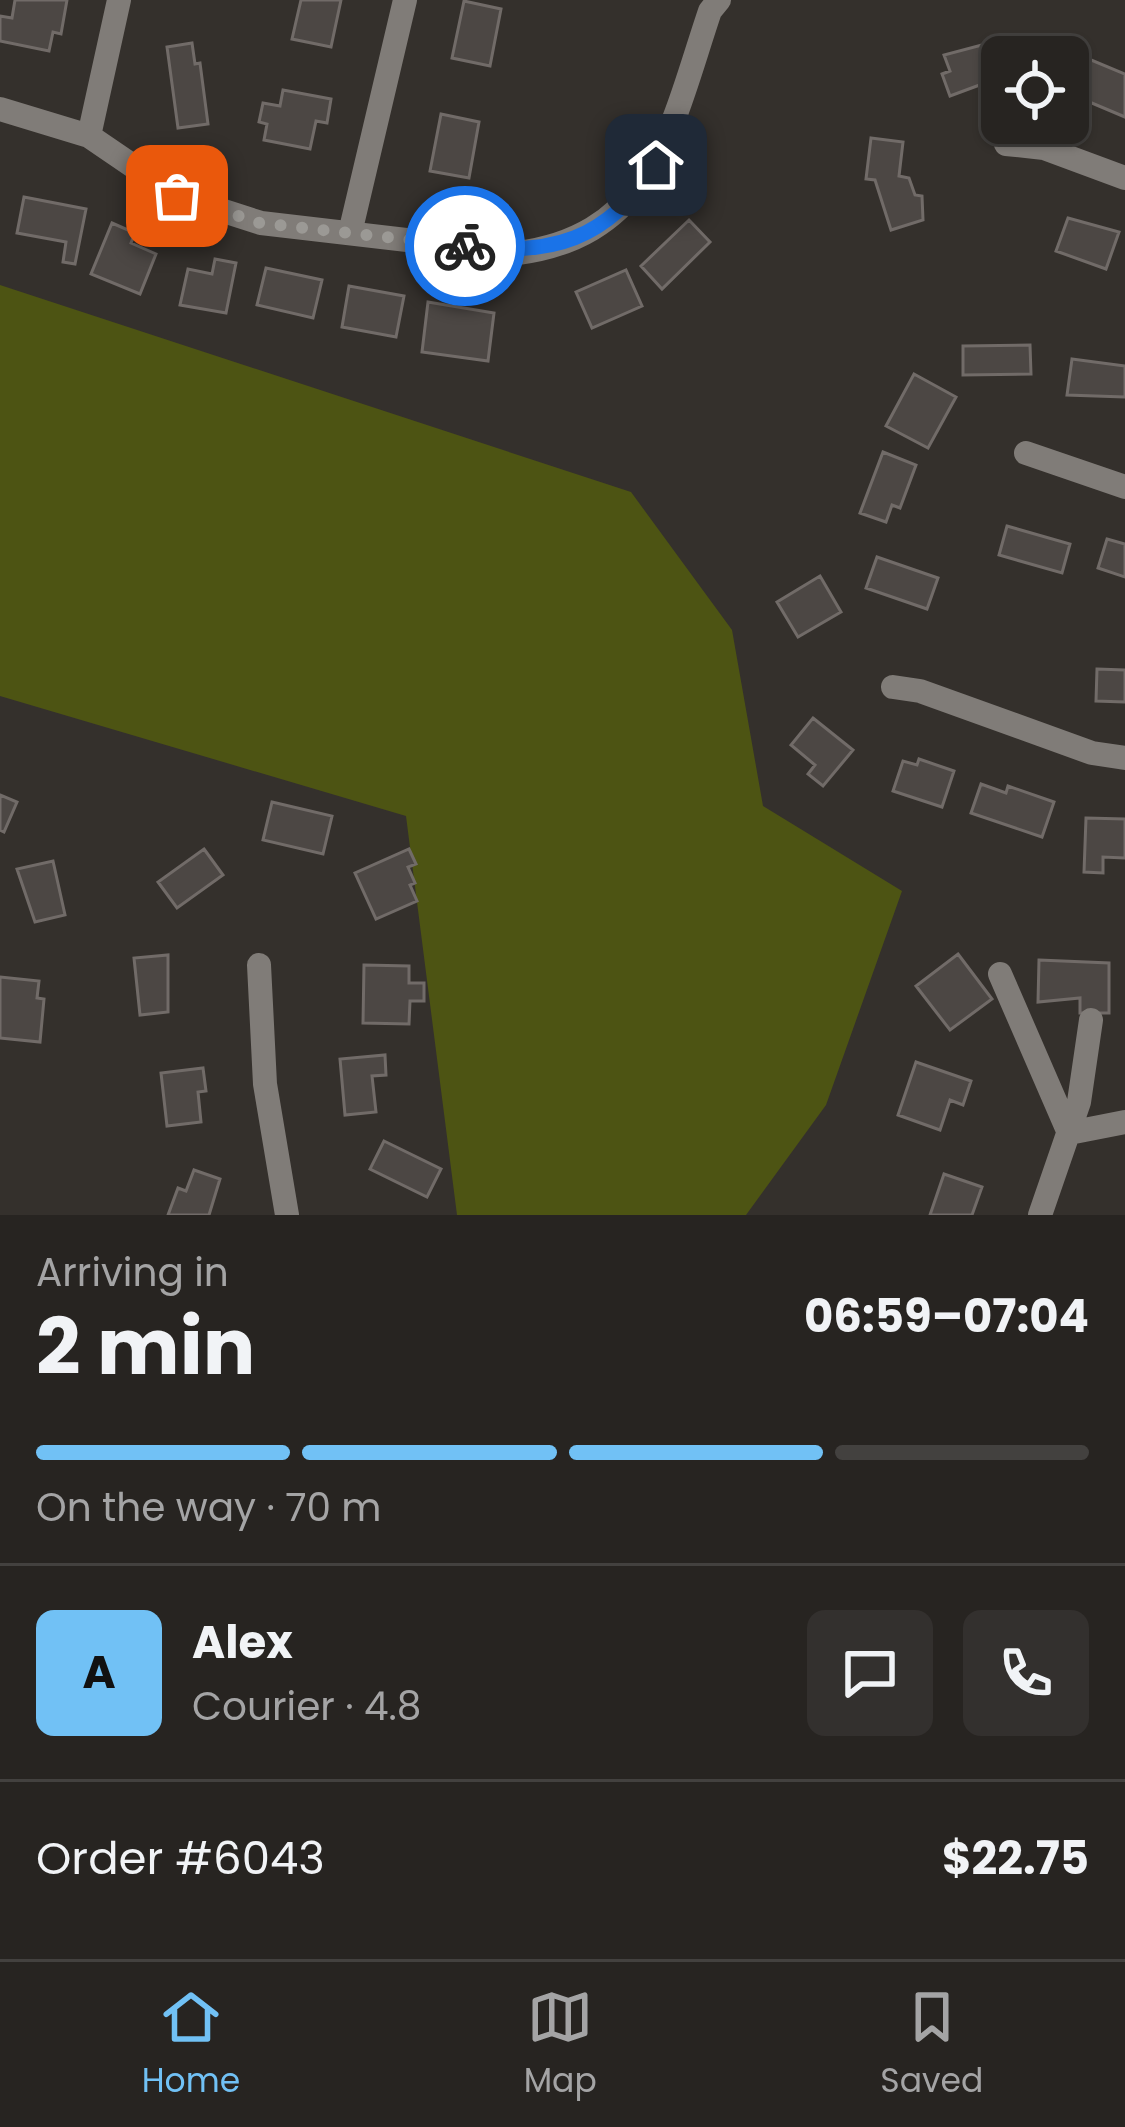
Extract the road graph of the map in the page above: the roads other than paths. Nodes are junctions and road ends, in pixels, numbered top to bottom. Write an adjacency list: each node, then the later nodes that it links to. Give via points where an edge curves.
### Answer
1 (118, 0): 5 (street)
2 (405, 0): 8 (street)
3 (719, 0): 8 (street, via 656,165 637,194 590,231 559,247 518,253)
4 (0, 109): 5 (street)
5 (89, 136): 8 (street, via 177,196 260,223)
6 (1006, 144): 7 (street, via 1044,148)
7 (1125, 178)
8 (350, 233)
9 (1026, 452): 10 (street)
10 (1125, 487)
11 (892, 687): 12 (street)
12 (1125, 758)
13 (259, 964): 18 (street, via 265,1084)
14 (1000, 974): 17 (street)
15 (1091, 1021): 17 (street)
16 (1125, 1122): 17 (street)
17 (1069, 1133): 19 (street)
18 (287, 1215)
19 (1040, 1215)

